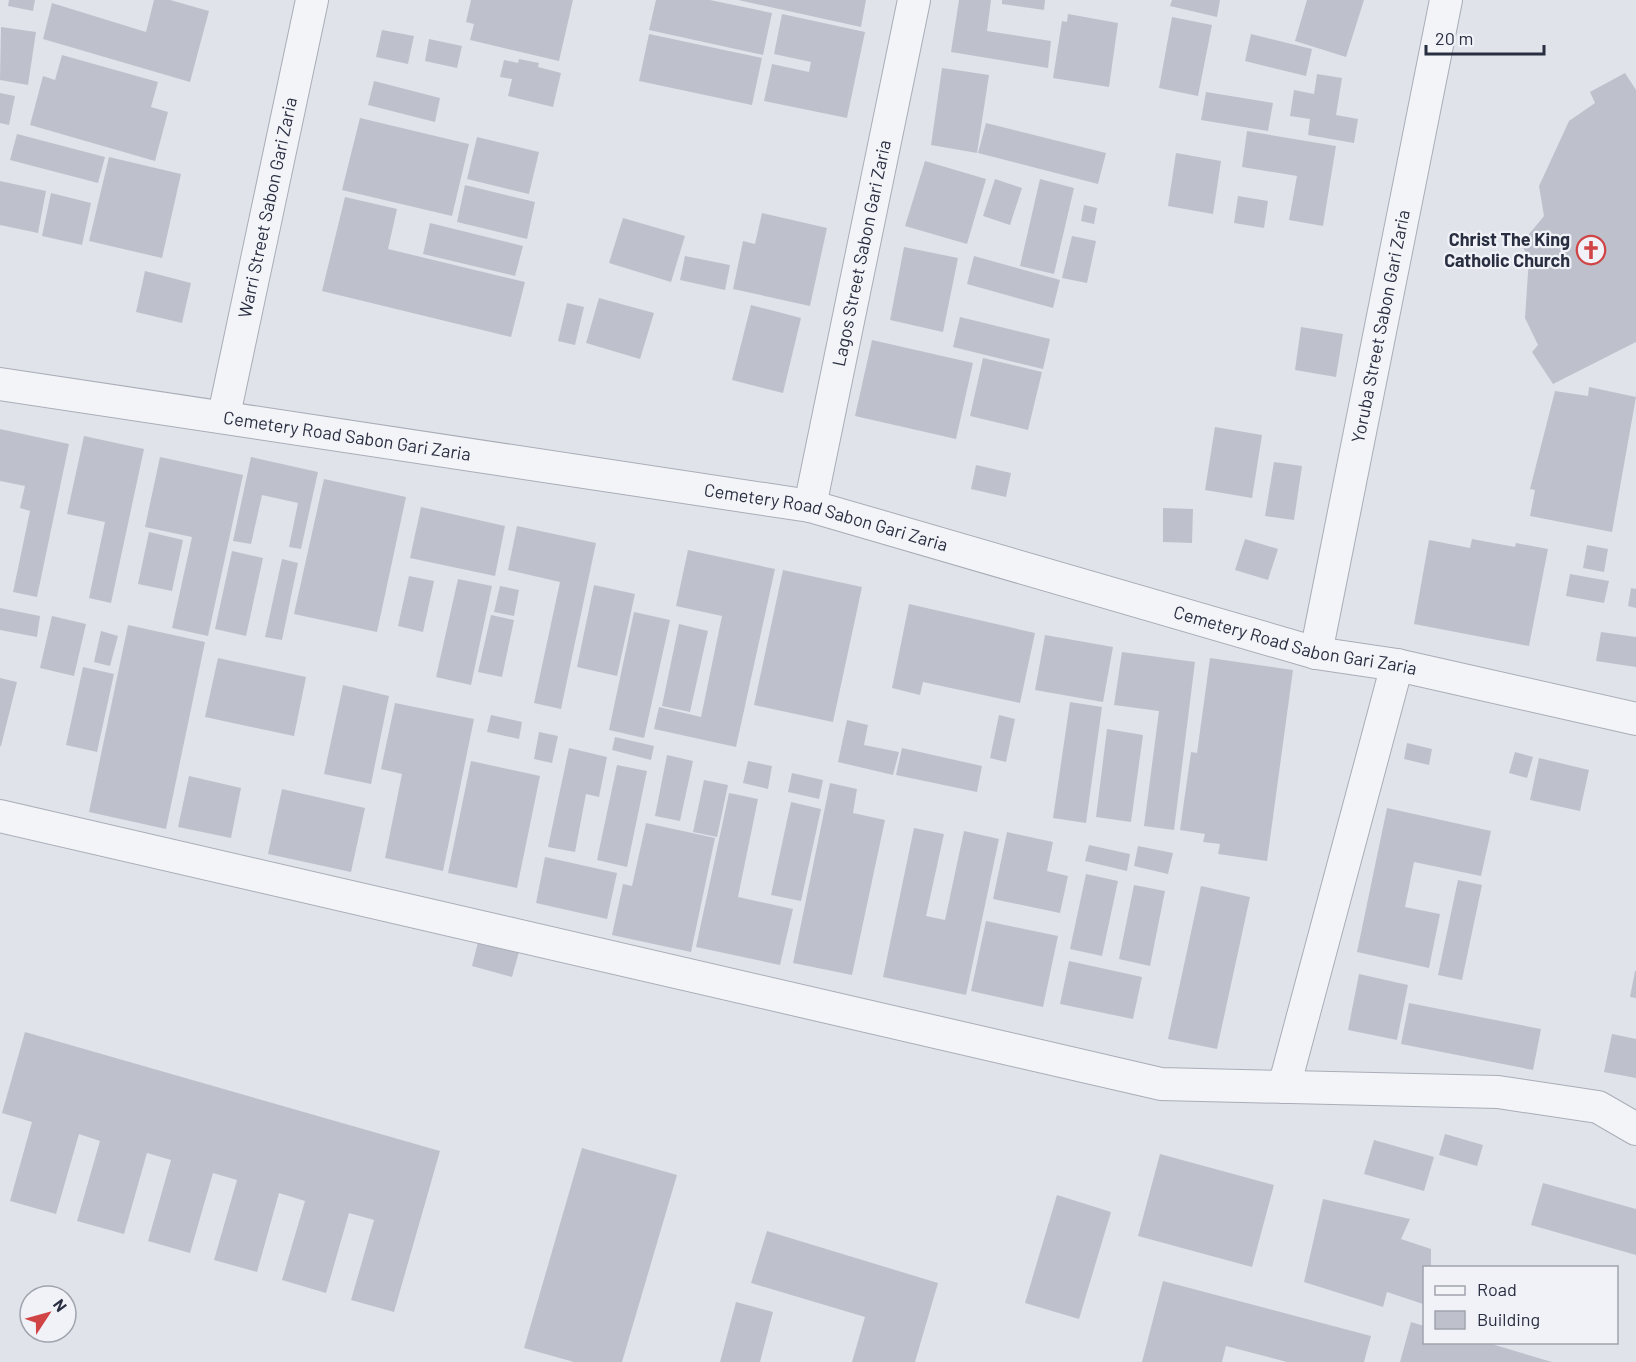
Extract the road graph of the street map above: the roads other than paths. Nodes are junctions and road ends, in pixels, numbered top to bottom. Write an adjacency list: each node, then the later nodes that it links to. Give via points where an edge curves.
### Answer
1 (312, 0): 5 (street, Warri Street Sabon Gari Zaria)
2 (914, 0): 6 (street, Lagos Street Sabon Gari Zaria)
3 (1446, 0): 7 (street, Yoruba Street Sabon Gari Zaria)
4 (0, 384): 5 (street, Cemetery Road Sabon Gari Zaria)
5 (224, 415): 6 (street, Cemetery Road Sabon Gari Zaria)
6 (810, 506): 7 (street, Cemetery Road Sabon Gari Zaria)
7 (1316, 653): 8 (street, Cemetery Road Sabon Gari Zaria)
8 (1397, 665): 9 (street, Cemetery Road Sabon Gari Zaria); 11 (street)
9 (1636, 719)
10 (0, 816): 11 (street, via 1161,1084)
11 (1284, 1087): 12 (street, via 1498,1092 1598,1107)
12 (1636, 1129)

